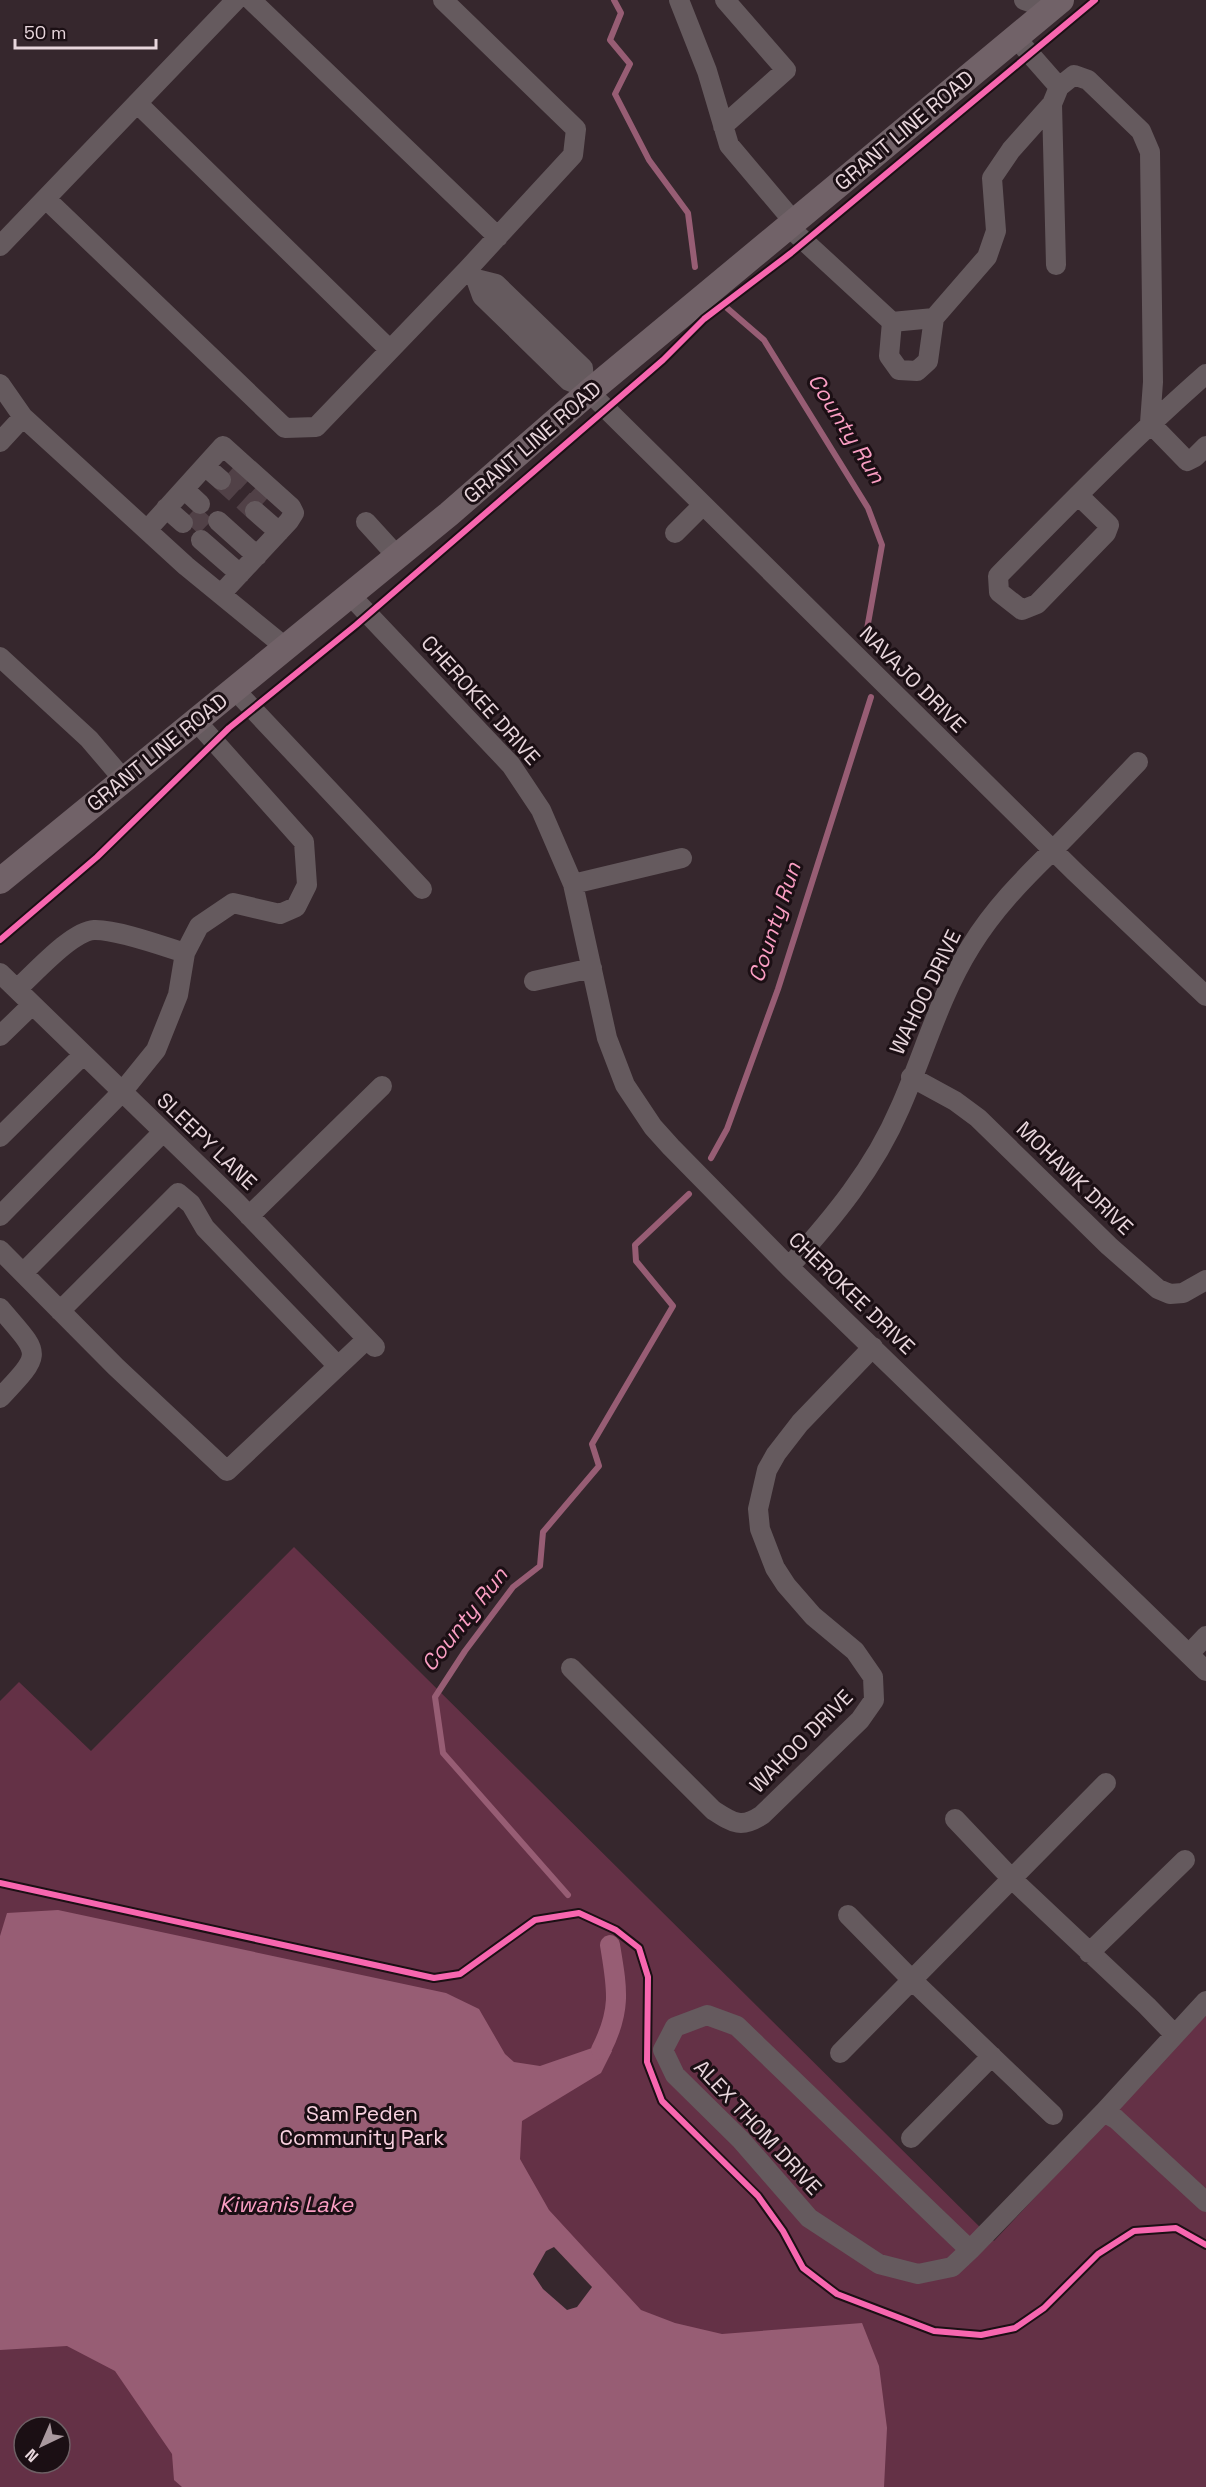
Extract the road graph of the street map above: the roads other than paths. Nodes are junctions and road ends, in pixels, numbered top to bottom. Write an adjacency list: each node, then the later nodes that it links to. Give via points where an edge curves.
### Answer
1 (236, 0): 10 (street)
2 (251, 0): 14 (street)
3 (443, 0): 14 (street, via 576,129 573,155)
4 (679, 0): 11 (street)
5 (724, 0): 11 (street, via 786,70)
6 (1024, 0): 7 (street)
7 (1056, 4): 8 (main road, GRANT LINE ROAD)
8 (1016, 38): 9 (street); 13 (main road, GRANT LINE ROAD)
9 (1056, 95): 16 (street); 18 (street, via 992,178 996,231 987,257); 25 (street, via 1074,75 1088,80 1141,131 1150,152)
10 (137, 103): 12 (street); 20 (street)
11 (723, 126): 13 (street, via 729,145)
12 (46, 199): 15 (street); 20 (street, via 285,428 316,427)
13 (791, 225): 19 (street); 23 (main road, GRANT LINE ROAD)
14 (498, 237): 17 (street)
15 (1, 242)
16 (1056, 265)
17 (472, 275): 20 (street); 23 (street, NAVAJO DRIVE, via 482,296 569,381)
18 (934, 318): 19 (street); 19 (street, via 928,361 917,371 899,370 889,356)
19 (892, 322)
20 (390, 350)
21 (1206, 374): 25 (street)
22 (0, 384): 24 (street)
23 (587, 390): 33 (street, NAVAJO DRIVE); 40 (main road, GRANT LINE ROAD)
24 (23, 417): 26 (street); 37 (street)
25 (1150, 423): 27 (street, via 1187,461); 30 (street)
26 (0, 442)
27 (1206, 446)
28 (210, 460): 29 (street); 31 (street); 36 (street, via 223,446 291,507 294,513)
29 (226, 474)
30 (1078, 495): 30 (street, via 998,576 999,592 1022,610 1037,604 1106,533 1109,525)
31 (175, 499): 34 (street); 37 (street)
32 (260, 505): 36 (street)
33 (703, 505): 39 (street); 50 (street, NAVAJO DRIVE)
34 (191, 514)
35 (366, 522): 40 (street)
36 (284, 527): 41 (street)
37 (147, 530): 42 (street)
38 (210, 531): 41 (street)
39 (675, 533)
40 (397, 556): 43 (main road, GRANT LINE ROAD)
41 (248, 565): 42 (street)
42 (221, 594): 44 (street)
43 (350, 594): 44 (main road, GRANT LINE ROAD); 53 (street, CHEROKEE DRIVE, via 511,765 541,810)
44 (285, 647): 46 (main road, GRANT LINE ROAD)
45 (0, 657): 49 (street, via 89,739)
46 (234, 689): 47 (main road, GRANT LINE ROAD); 54 (street)
47 (196, 721): 49 (main road, GRANT LINE ROAD); 55 (street, via 304,842 308,885 296,907 280,914 233,903 199,926)
48 (1138, 762): 50 (street, WAHOO DRIVE)
49 (124, 780): 52 (main road, GRANT LINE ROAD)
50 (1053, 850): 60 (street, NAVAJO DRIVE); 64 (street, WAHOO DRIVE, via 998,908 970,947)
51 (682, 858): 53 (street)
52 (0, 881)
53 (573, 884): 56 (street, CHEROKEE DRIVE)
54 (422, 889)
55 (185, 953): 59 (street, via 93,930 69,941); 66 (street, via 178,995 156,1050)
56 (592, 968): 58 (street); 72 (street, CHEROKEE DRIVE, via 607,1038 637,1106 671,1147)
57 (0, 973): 59 (street, SLEEPY LANE)
58 (534, 981)
59 (17, 990): 61 (street, SLEEPY LANE)
60 (1206, 996)
61 (32, 1005): 62 (street); 63 (street, SLEEPY LANE)
62 (0, 1036)
63 (83, 1055): 66 (street, SLEEPY LANE); 68 (street)
64 (911, 1077): 72 (street, WAHOO DRIVE, via 881,1148 856,1188); 74 (street, MOHAWK DRIVE, via 978,1118 1158,1289 1170,1294 1183,1293)
65 (382, 1086): 70 (street)
66 (122, 1092): 67 (street, SLEEPY LANE); 69 (street)
67 (163, 1132): 70 (street, SLEEPY LANE); 73 (street)
68 (0, 1137)
69 (0, 1216)
70 (249, 1216): 78 (street, SLEEPY LANE, via 371,1343)
71 (0, 1250): 73 (street)
72 (789, 1267): 77 (street, CHEROKEE DRIVE)
73 (23, 1273): 76 (street)
74 (1206, 1280)
75 (0, 1308): 79 (street, via 31,1344 33,1355 29,1366)
76 (60, 1311): 78 (street, via 227,1471); 78 (street, via 178,1193 191,1204 205,1228)
77 (873, 1347): 81 (street, CHEROKEE DRIVE); 82 (street, WAHOO DRIVE, via 800,1423 776,1454 767,1470 758,1509 766,1549 786,1585 813,1616 855,1651 873,1677 874,1700 860,1720 762,1815 750,1823 737,1824 713,1810)
78 (338, 1366)
79 (0, 1398)
80 (1206, 1636): 81 (street)
81 (1189, 1654): 83 (street, CHEROKEE DRIVE)
82 (571, 1668)
83 (1206, 1671)
84 (1107, 1783): 87 (street)
85 (955, 1820): 87 (street)
86 (1185, 1860): 89 (street)
87 (1012, 1879): 89 (street); 90 (street)
88 (848, 1915): 90 (street)
89 (1089, 1953): 92 (street)
90 (912, 1980): 93 (street); 94 (street)
91 (1206, 2001): 92 (street, ALEX THOM DRIVE)
92 (1174, 2034): 95 (street, ALEX THOM DRIVE)
93 (840, 2053)
94 (992, 2056): 96 (street); 97 (street)
95 (1104, 2112): 98 (street); 99 (street, ALEX THOM DRIVE)
96 (1053, 2115)
97 (912, 2138)
98 (1206, 2202)
99 (970, 2250): 99 (street, ALEX THOM DRIVE, via 952,2267 918,2274 879,2264 809,2218 741,2140 675,2075 663,2050 675,2027 707,2015 737,2026)

